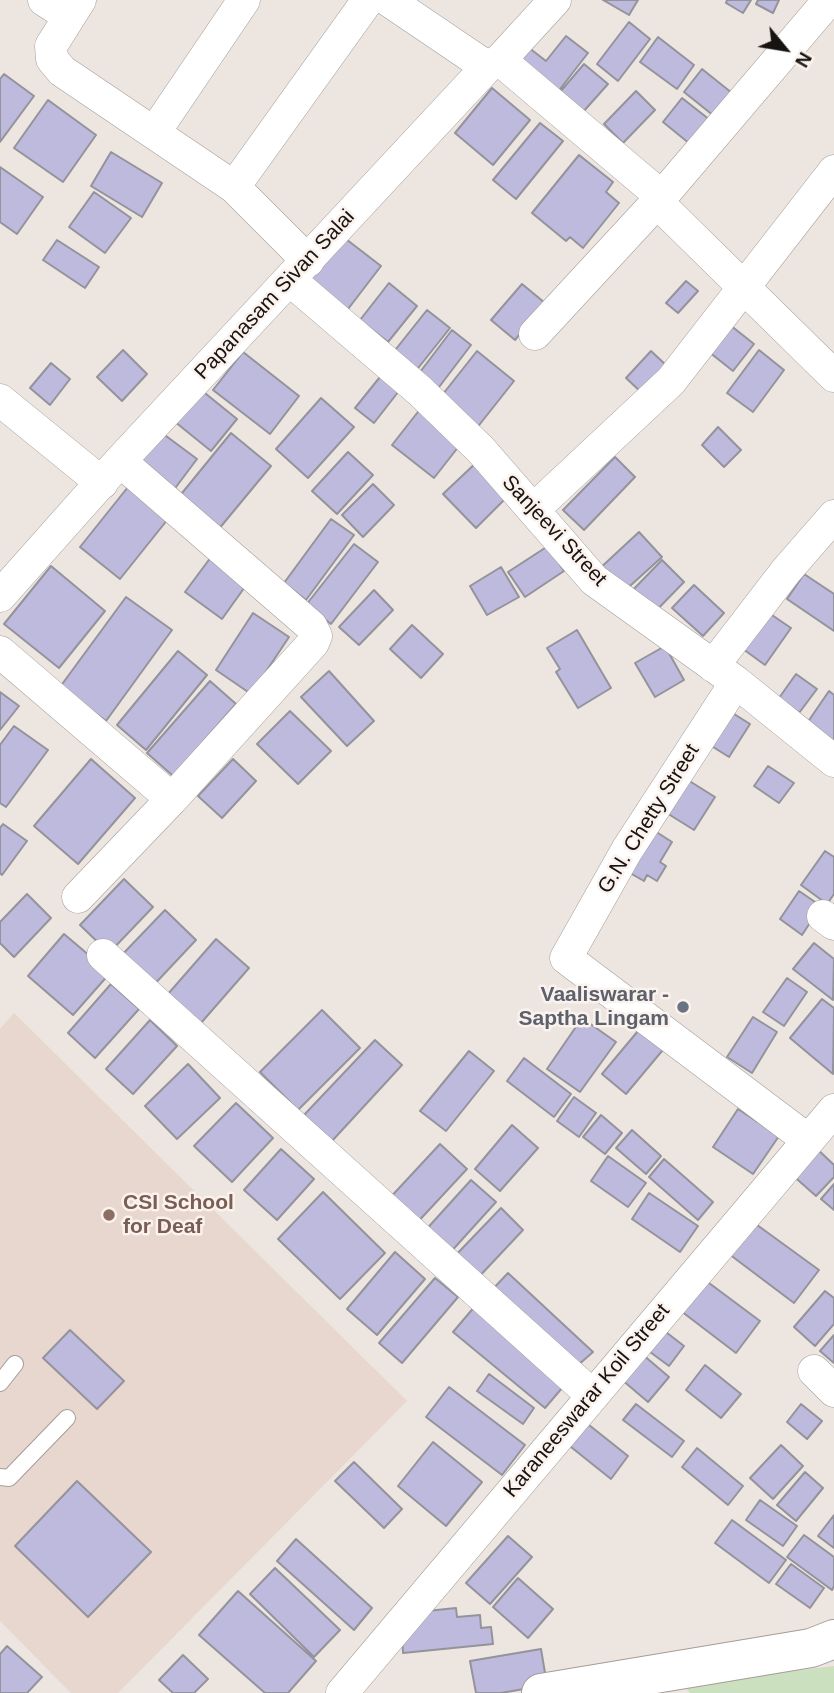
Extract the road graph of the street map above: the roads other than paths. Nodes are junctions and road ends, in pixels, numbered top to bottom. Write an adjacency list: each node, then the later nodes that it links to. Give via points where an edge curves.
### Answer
1 (244, 0): 8 (street)
2 (368, 0): 10 (street)
3 (388, 0): 7 (street)
4 (555, 0): 7 (street, Papanasam Sivan Salai)
5 (829, 0): 11 (street)
6 (64, 5): 8 (street, Sanjeevi Street, via 51,46 52,59 62,71)
7 (494, 63): 11 (street); 12 (street, Papanasam Sivan Salai)
8 (154, 133): 10 (street, Sanjeevi Street)
9 (834, 171): 13 (street)
10 (234, 187): 12 (street, Sanjeevi Street)
11 (659, 199): 13 (street); 14 (street)
12 (299, 270): 17 (street, Papanasam Sivan Salai); 18 (street, Sanjeevi Street, via 481,450)
13 (744, 288): 15 (street); 18 (street, via 671,381)
14 (535, 334)
15 (834, 376)
16 (0, 400): 17 (street)
17 (111, 472): 20 (street, Papanasam Sivan Salai); 24 (street, via 311,625 316,636)
18 (533, 510): 22 (street, Sanjeevi Street, via 594,580)
19 (834, 516): 22 (street, G.N. Chetty Street, via 786,571)
20 (0, 596)
21 (0, 652): 24 (street)
22 (724, 674): 23 (street, Sanjeevi Street); 28 (street, G.N. Chetty Street, via 566,958)
23 (834, 761)
24 (172, 799): 25 (street)
25 (78, 897)
26 (103, 955): 31 (street)
27 (834, 1110): 28 (street, Karaneeswarar Koil Street)
28 (808, 1140): 31 (street, Karaneeswarar Koil Street)
29 (15, 1364): 30 (lane)
30 (0, 1383)
31 (592, 1395): 35 (street, Karaneeswarar Koil Street)
32 (67, 1418): 33 (lane, via 9,1478)
33 (0, 1477)
34 (834, 1639): 36 (street, via 811,1648)
35 (342, 1693)
36 (541, 1693)

